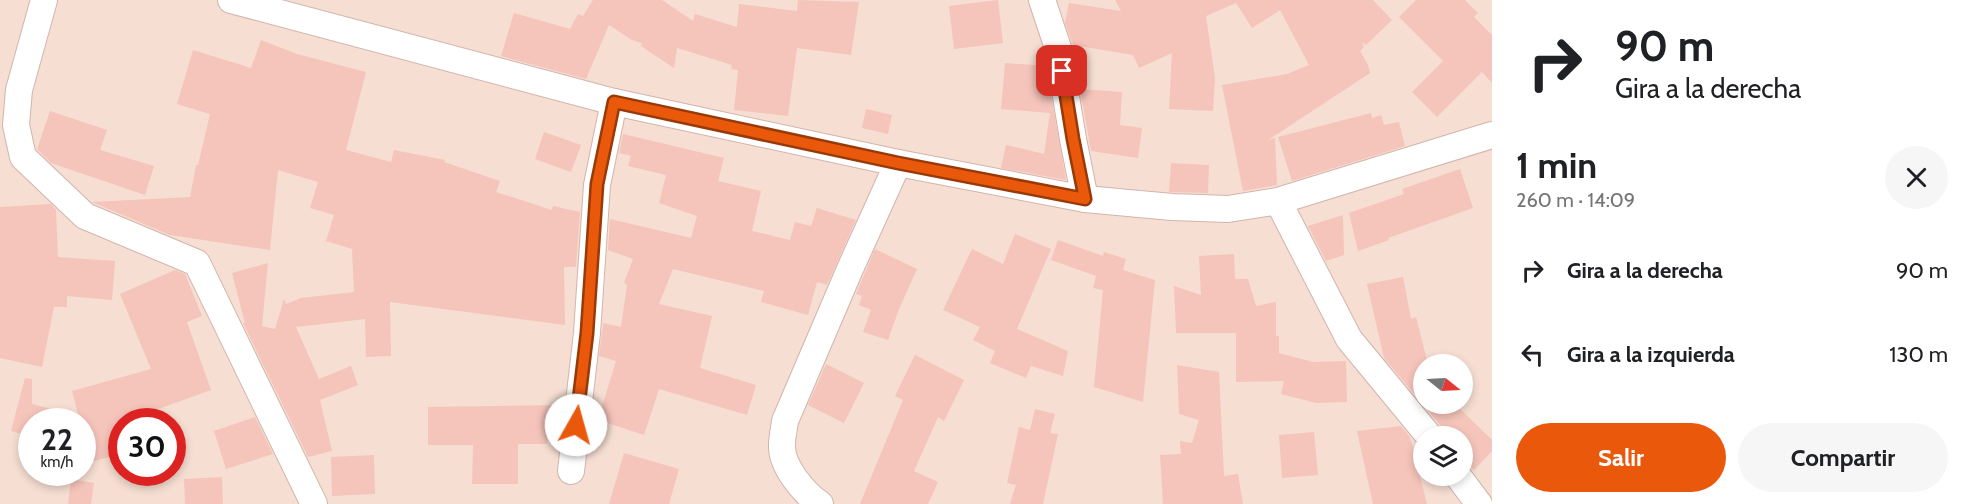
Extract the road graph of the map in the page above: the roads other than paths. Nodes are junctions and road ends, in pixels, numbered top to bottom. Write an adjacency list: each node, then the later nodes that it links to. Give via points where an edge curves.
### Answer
1 (44, 0): 12 (street, via 19,90 16,125 23,157 85,216 197,262)
2 (231, 0): 4 (street)
3 (1042, 0): 7 (street, via 1058,48)
4 (614, 102): 6 (street); 10 (street, via 597,184 587,333)
5 (1492, 135): 8 (street)
6 (898, 163): 7 (street); 13 (street, via 785,421 782,448 791,474)
7 (1085, 199): 8 (street, via 1228,209)
8 (1278, 201): 9 (street, via 1350,339)
9 (1421, 426)
10 (571, 471)
11 (1466, 486): 14 (street)
12 (314, 504)
13 (820, 504)
14 (1479, 504)

